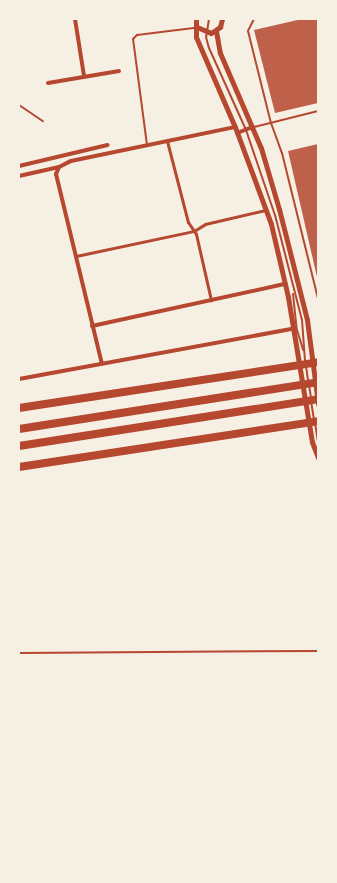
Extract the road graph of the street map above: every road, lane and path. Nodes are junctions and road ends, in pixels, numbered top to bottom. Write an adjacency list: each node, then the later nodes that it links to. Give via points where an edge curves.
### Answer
1 (75, 19): 10 (street)
2 (196, 19): 6 (street)
3 (209, 19): 8 (lane)
4 (254, 19): 15 (lane, via 248,31)
5 (223, 20): 7 (street)
6 (197, 27): 8 (street); 17 (street, via 196,37); 21 (lane, via 138,35 134,39)
7 (216, 31): 8 (street); 16 (street, via 220,53)
8 (206, 32): 18 (lane, via 209,48)
9 (119, 71): 10 (street)
10 (84, 76): 11 (street)
11 (48, 83)
12 (19, 105): 14 (lane)
13 (318, 111): 15 (lane)
14 (43, 120)
15 (271, 123): 16 (lane); 30 (lane, via 282,153)
16 (253, 127): 18 (street); 40 (street, via 286,235 307,320)
17 (236, 130): 18 (street); 19 (street, via 223,129); 25 (street)
18 (246, 130): 29 (lane, via 275,215)
19 (167, 141): 21 (street); 26 (street, via 188,222)
20 (108, 145): 22 (street)
21 (147, 145): 23 (street, via 71,161)
22 (19, 166)
23 (59, 167): 24 (street); 27 (street, via 56,174)
24 (19, 176)
25 (266, 209): 26 (street, via 205,224); 28 (street)
26 (194, 232): 27 (street); 31 (street)
27 (76, 256): 32 (street)
28 (285, 284): 31 (street); 33 (street)
29 (294, 293): 34 (lane, via 302,325); 34 (lane, via 296,330)
30 (317, 297)
31 (211, 300): 32 (street)
32 (92, 326): 36 (street)
33 (292, 329): 36 (street); 44 (street)
34 (304, 351): 44 (lane)
35 (318, 362): 41 (highway)
36 (102, 364): 37 (street)
37 (19, 380)
38 (318, 382): 43 (highway)
39 (318, 399): 45 (highway)
40 (318, 404)
41 (19, 408)
42 (318, 421): 47 (highway)
43 (19, 429)
44 (316, 441): 46 (street)
45 (19, 446)
46 (318, 458)
47 (19, 467)
48 (318, 652): 49 (lane)
49 (19, 653)

